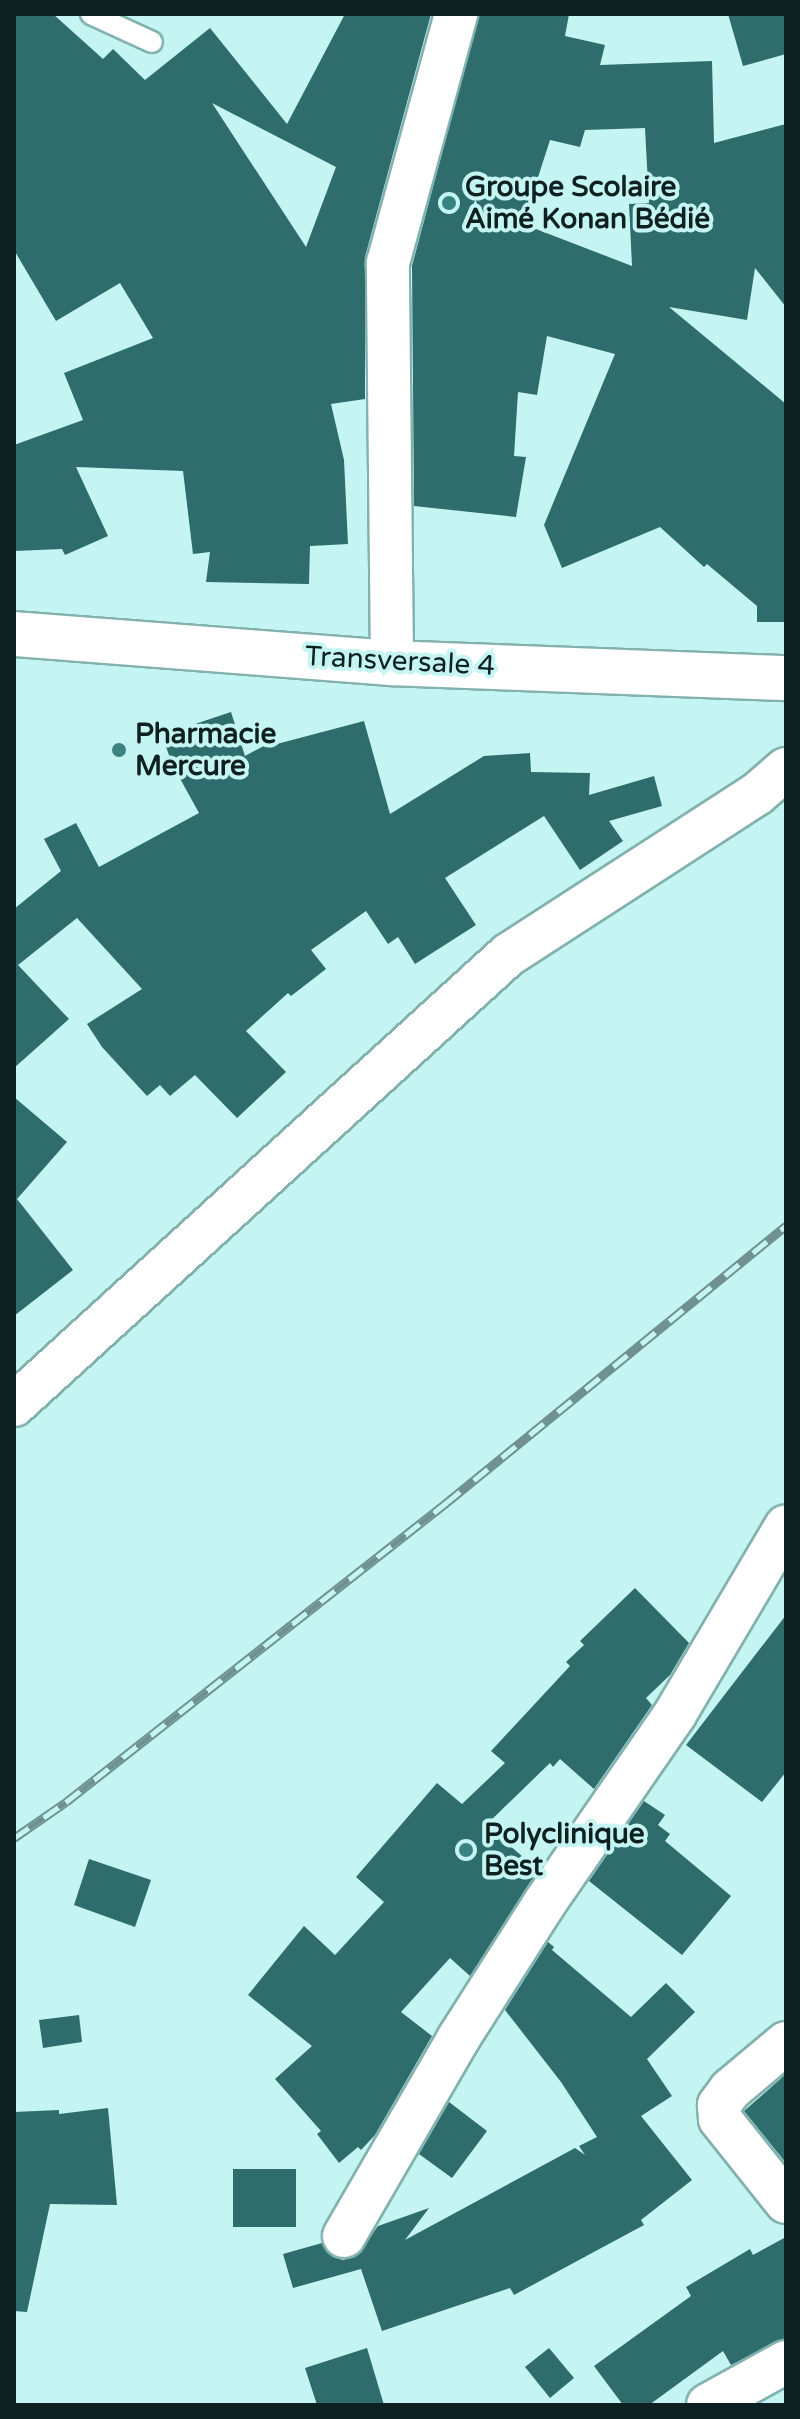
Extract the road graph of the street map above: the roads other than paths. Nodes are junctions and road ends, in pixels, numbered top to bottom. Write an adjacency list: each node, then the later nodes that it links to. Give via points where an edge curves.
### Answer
1 (91, 14): 3 (lane)
2 (456, 14): 5 (street, via 388,263)
3 (152, 42)
4 (14, 634): 5 (main road, Transversale 4)
5 (392, 663): 6 (main road, Transversale 4)
6 (786, 678)
7 (786, 769): 8 (street, via 757,794 508,955)
8 (14, 1405)
9 (786, 1526): 12 (street, via 675,1714 458,2039)
10 (786, 2043): 11 (street, via 719,2105 720,2119)
11 (786, 2202)
12 (344, 2236)
13 (786, 2362): 14 (street)
14 (708, 2405)

